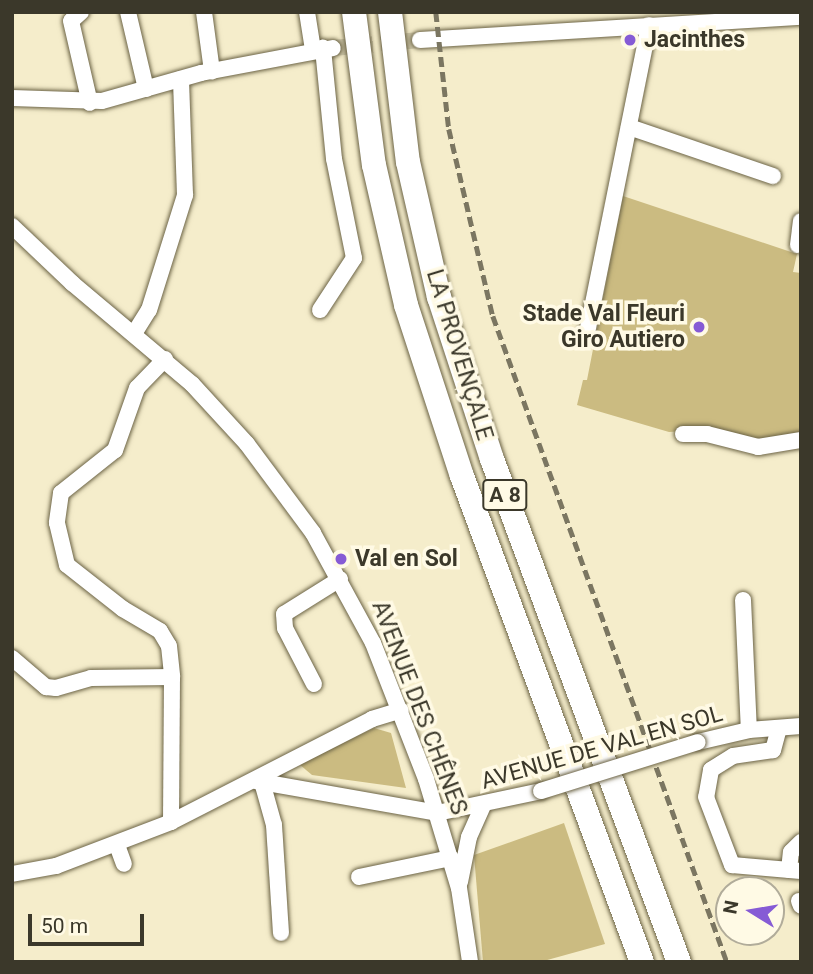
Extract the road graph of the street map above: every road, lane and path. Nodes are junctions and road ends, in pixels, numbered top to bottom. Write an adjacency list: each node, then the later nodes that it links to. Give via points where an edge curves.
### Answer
1 (81, 12): 16 (street, via 71,21)
2 (128, 12): 14 (street)
3 (204, 12): 12 (street)
4 (307, 12): 11 (street)
5 (354, 12): 51 (highway, LA PROVENÇALE / A 8, via 374,165 406,305 462,476)
6 (390, 12): 52 (highway, LA PROVENÇALE / A 8, via 408,162 439,297 492,459)
7 (801, 17): 9 (street)
8 (573, 21): 9 (street); 10 (street)
9 (644, 21): 17 (street)
10 (420, 40)
11 (323, 48): 12 (street); 22 (street, via 334,159 354,258)
12 (212, 71): 13 (street)
13 (181, 79): 14 (street); 23 (street, via 185,195 149,310)
14 (146, 89): 16 (street)
15 (12, 98): 16 (street)
16 (90, 103)
17 (629, 127): 18 (street); 24 (street)
18 (773, 176)
19 (801, 221): 21 (street)
20 (12, 226): 23 (street, AVENUE DES CHÊNES, via 72,283)
21 (798, 245)
22 (320, 310)
23 (135, 332): 25 (street, AVENUE DES CHÊNES)
24 (587, 333)
25 (165, 359): 28 (street, AVENUE DES CHÊNES, via 247,444 313,533); 31 (street, via 137,388 115,450 61,493 57,523 67,565 160,631 169,646)
26 (683, 433): 27 (street, via 758,447)
27 (801, 440)
28 (340, 579): 32 (street, via 284,614 285,628); 33 (street, AVENUE DES CHÊNES)
29 (743, 600): 36 (street)
30 (12, 658): 31 (street, via 46,687 91,677)
31 (172, 677): 40 (street)
32 (314, 684)
33 (401, 710): 37 (street, via 372,719); 39 (street, AVENUE DES CHÊNES)
34 (801, 726): 35 (street, AVENUE DE VAL EN SOL)
35 (779, 728): 36 (street, AVENUE DE VAL EN SOL); 45 (street, AVENUE DE VAL EN SOL, via 774,750 733,756 711,770 706,797 732,864)
36 (749, 730): 38 (street, AVENUE DE VAL EN SOL, bridge)
37 (259, 781): 39 (street, AVENUE DE VAL EN SOL); 40 (street); 49 (street, via 274,825)
38 (483, 806): 39 (street, AVENUE DE VAL EN SOL); 48 (street, via 468,837)
39 (438, 813): 43 (street, AVENUE DES CHÊNES)
40 (171, 822): 42 (street)
41 (801, 842): 45 (street, via 791,852)
42 (117, 845): 44 (street); 46 (street, via 55,866)
43 (451, 858): 47 (street); 48 (street, AVENUE DES CHÊNES)
44 (124, 864)
45 (795, 871)
46 (12, 874)
47 (359, 877)
48 (459, 888): 50 (street, AVENUE DES CHÊNES)
49 (281, 933)
50 (470, 962)
51 (642, 962)
52 (678, 962)

